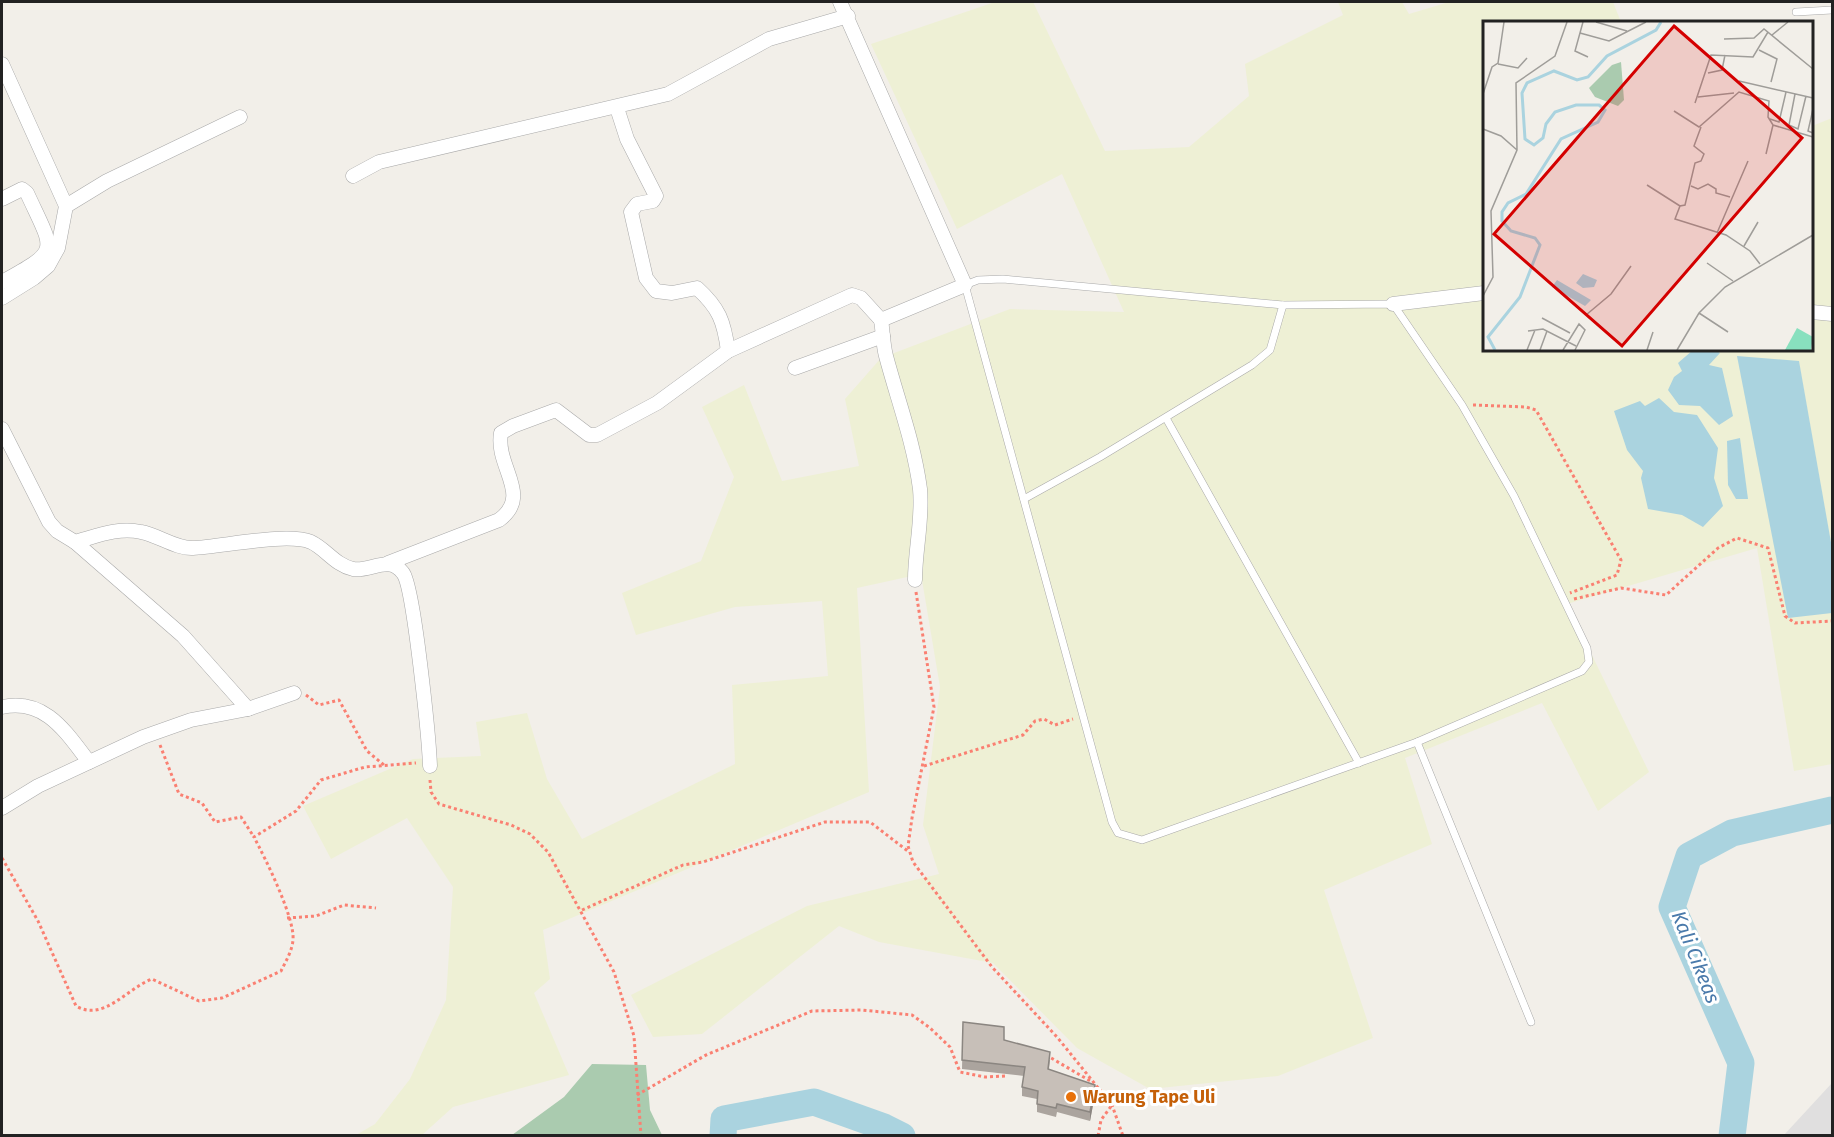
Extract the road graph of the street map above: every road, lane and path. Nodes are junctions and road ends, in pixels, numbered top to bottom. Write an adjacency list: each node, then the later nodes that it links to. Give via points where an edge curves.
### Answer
1 (840, 2): 4 (street)
2 (1833, 10): 3 (lane)
3 (1796, 12)
4 (848, 16): 6 (street, via 770,39 668,94); 12 (street)
5 (2, 64): 10 (street)
6 (617, 108): 8 (street, via 379,162); 21 (street, via 627,139 656,196 652,201 637,204 631,212 646,278 656,291 672,293 697,288 715,304)
7 (240, 117): 10 (street, via 145,161)
8 (353, 176)
9 (2, 199): 11 (street, via 21,189 27,193 49,242 47,252 35,264)
10 (66, 206): 14 (street, via 58,248 48,266)
11 (2, 282)
12 (965, 285): 16 (lane, via 1003,279); 19 (street); 26 (lane)
13 (1483, 293): 15 (street)
14 (2, 298)
15 (1393, 304): 16 (lane); 23 (lane)
16 (1283, 305): 24 (lane, via 1270,350)
17 (1813, 312): 18 (street)
18 (1833, 315)
19 (881, 320): 20 (street); 21 (street, via 861,298 852,295)
20 (884, 336): 22 (street); 29 (street, via 885,354 914,446 920,490)
21 (728, 351): 28 (street, via 657,404 597,435 589,435 556,411 507,429 501,433 500,443 515,498 510,512 499,520)
22 (795, 368)
23 (1462, 405): 30 (lane, via 1514,496); 30 (path, via 1536,410 1621,560 1617,575)
24 (1166, 418): 26 (lane); 39 (lane)
25 (2, 429): 27 (street, via 50,522)
26 (1024, 499): 35 (lane)
27 (75, 542): 28 (street, via 116,530 142,532 190,549 282,540 310,542 352,569); 34 (street, via 183,636)
28 (388, 563): 41 (street, via 405,575 418,645)
29 (915, 580): 42 (path, via 934,707)
30 (1564, 598): 31 (path, via 1621,588 1666,595 1718,548 1737,538 1768,548 1785,616 1795,623); 37 (lane, via 1587,648 1589,662 1582,671)
31 (1833, 621)
32 (294, 693): 34 (street); 40 (path, via 305,694 319,705 339,700 367,751)
33 (2, 707): 38 (street, via 37,708 57,720)
34 (248, 709): 36 (street, via 191,720)
35 (1082, 716): 39 (lane, via 1112,822 1118,833 1142,840); 42 (path, via 1054,725 1044,719 1035,721 1023,735)
36 (155, 733): 38 (street); 44 (path, via 179,794 202,803 215,822 241,817)
37 (1418, 742): 39 (lane); 50 (lane)
38 (89, 762): 43 (street)
39 (1359, 763)
40 (384, 765): 41 (path, via 413,762); 44 (path, via 321,780 296,811)
41 (430, 766): 48 (path, via 434,799 530,834 548,852)
42 (924, 766): 45 (path, via 912,818)
43 (2, 808)
44 (254, 837): 49 (path, via 275,877)
45 (910, 853): 48 (path, via 870,822 825,822 683,865); 53 (path, via 917,871 992,967)
46 (2, 858): 49 (path, via 38,921 76,1006 83,1011 99,1012 152,979 199,1000 222,998 281,971 293,937)
47 (376, 908): 49 (path, via 344,905 316,916)
48 (582, 910): 54 (path, via 615,972 634,1036)
49 (288, 918)
50 (1531, 1022)
51 (1037, 1051): 53 (path)
52 (1008, 1062): 54 (path, via 1005,1076 960,1072 950,1047 912,1015 812,1011 706,1055)
53 (1094, 1082): 55 (path)
54 (637, 1095): 56 (path)
55 (1113, 1105): 57 (path, via 1101,1120); 58 (path)
56 (641, 1136)
57 (1098, 1136)
58 (1123, 1136)

